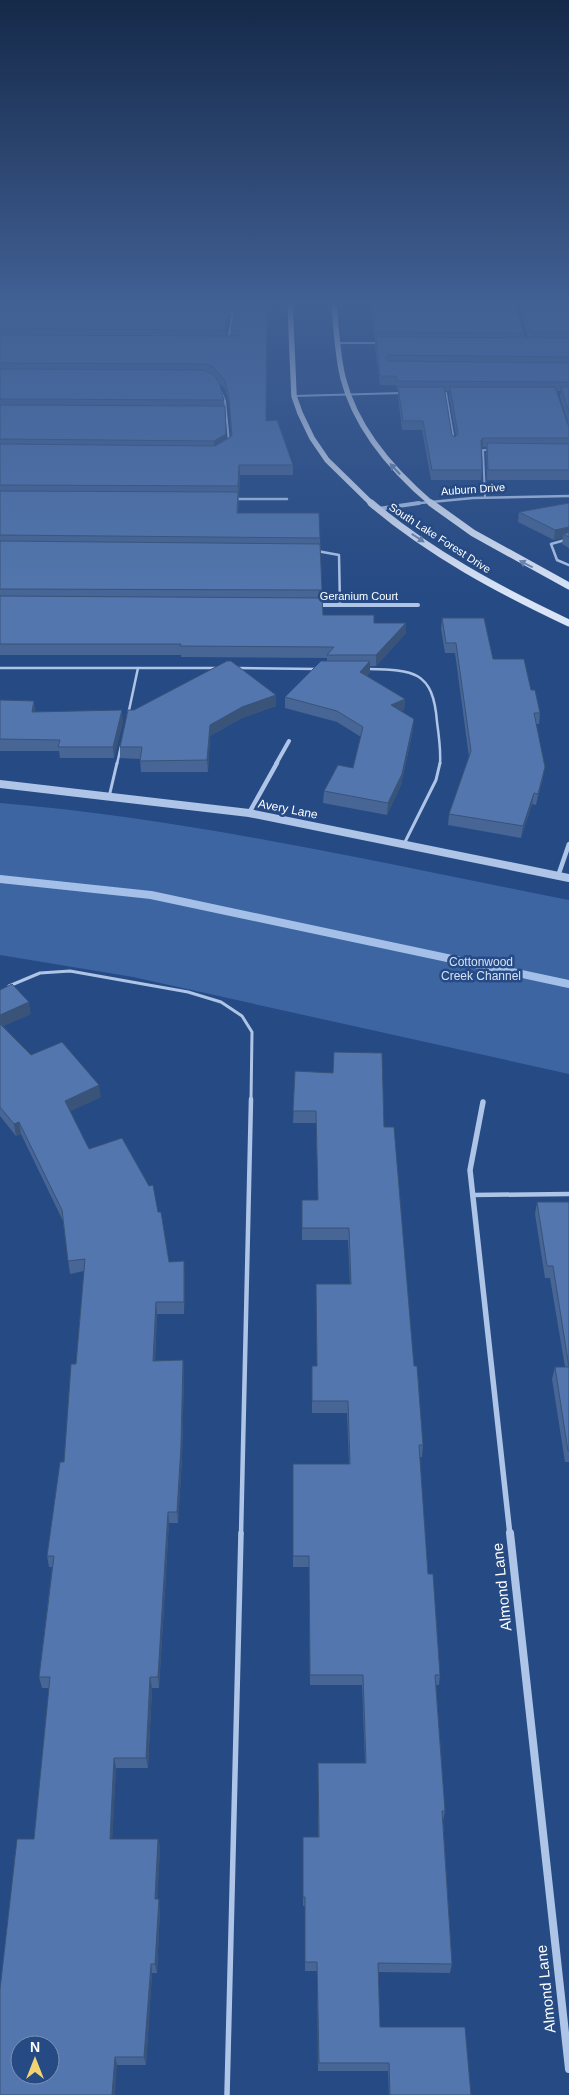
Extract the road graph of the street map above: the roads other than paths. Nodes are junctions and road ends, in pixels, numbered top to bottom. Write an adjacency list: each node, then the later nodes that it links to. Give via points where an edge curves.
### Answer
1 (224, 400): 6 (lane)
2 (295, 400): 15 (main road, South Lake Forest Drive, via 327,461)
3 (351, 400): 14 (main road, South Lake Forest Drive, one-way to 3, via 378,450)
4 (447, 400): 7 (lane)
5 (217, 412): 6 (street)
6 (227, 412): 8 (lane)
7 (454, 444)
8 (229, 445)
9 (493, 450): 11 (lane, via 483,450)
10 (569, 496): 11 (street, Auburn Drive)
11 (484, 497): 14 (street, Auburn Drive)
12 (228, 499): 13 (street)
13 (287, 499)
14 (427, 502): 15 (street, Auburn Drive); 19 (main road, South Lake Forest Drive, one-way to 14, via 514,558)
15 (378, 509): 23 (main road, South Lake Forest Drive, one-way to 23, via 401,528 491,584)
16 (569, 540): 18 (lane, via 551,544 558,560)
17 (312, 550): 21 (lane, via 339,555)
18 (569, 566)
19 (569, 586)
20 (310, 605): 21 (street, Geranium Court)
21 (340, 605): 22 (street, Geranium Court)
22 (418, 605)
23 (569, 623)
24 (0, 668): 25 (lane)
25 (138, 668): 26 (lane); 30 (lane)
26 (218, 668)
27 (228, 668): 28 (lane)
28 (325, 669)
29 (361, 669): 36 (lane, via 409,672 429,683 434,694 438,712 439,772)
30 (126, 723)
31 (289, 741): 35 (street)
32 (122, 742): 34 (lane)
33 (0, 784): 34 (street, Avery Lane)
34 (109, 797): 35 (street, Avery Lane)
35 (249, 813): 36 (street, Avery Lane)
36 (404, 844): 38 (street, Avery Lane)
37 (569, 844): 38 (street)
38 (558, 876): 39 (street, Avery Lane)
39 (569, 878)
40 (6, 987): 45 (lane, via 32,976 61,971 200,996 224,1003 240,1013 253,1037)
41 (483, 1102): 43 (street, Almond Lane, via 470,1170)
42 (569, 1194): 43 (lane)
43 (473, 1195): 44 (street, Almond Lane)
44 (569, 2069)
45 (227, 2095)

